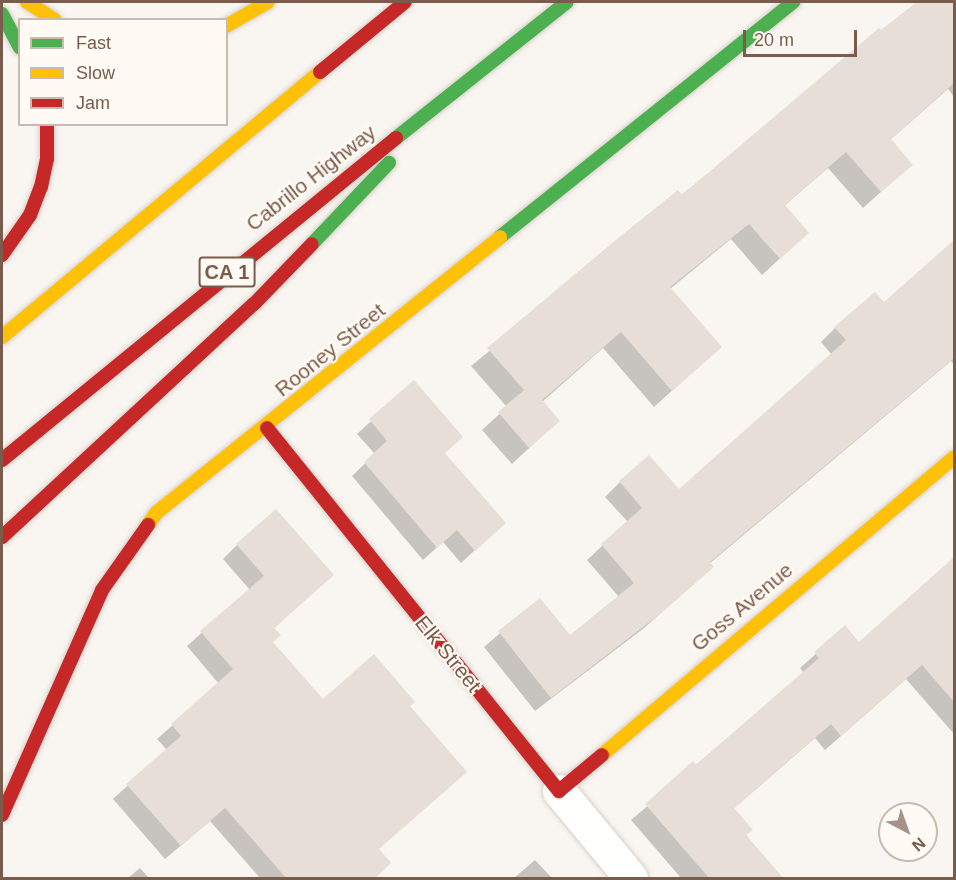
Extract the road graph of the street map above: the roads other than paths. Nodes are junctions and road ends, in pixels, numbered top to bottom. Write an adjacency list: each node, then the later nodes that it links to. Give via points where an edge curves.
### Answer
1 (27, 2): 7 (main road)
2 (268, 2): 8 (main road)
3 (405, 2): 13 (main road)
4 (567, 2): 10 (main road, Cabrillo Highway / CA 1)
5 (793, 2): 14 (main road, Rooney Street)
6 (2, 14): 9 (main road)
7 (52, 18)
8 (228, 25)
9 (18, 44)
10 (458, 89): 16 (main road, Cabrillo Highway / CA 1, via 247,256); 17 (main road, via 254,304)
11 (47, 126): 12 (main road, via 47,159 41,186 30,215)
12 (2, 255)
13 (2, 337)
14 (267, 428): 20 (main road, Elk Street); 21 (main road, Rooney Street, via 156,513 125,553 93,609)
15 (954, 458): 20 (main road, Goss Avenue)
16 (2, 460)
17 (34, 507): 18 (main road); 19 (main road)
18 (2, 537)
19 (2, 543)
20 (559, 791): 22 (street, Elk Street)
21 (3, 804)
22 (632, 879)

